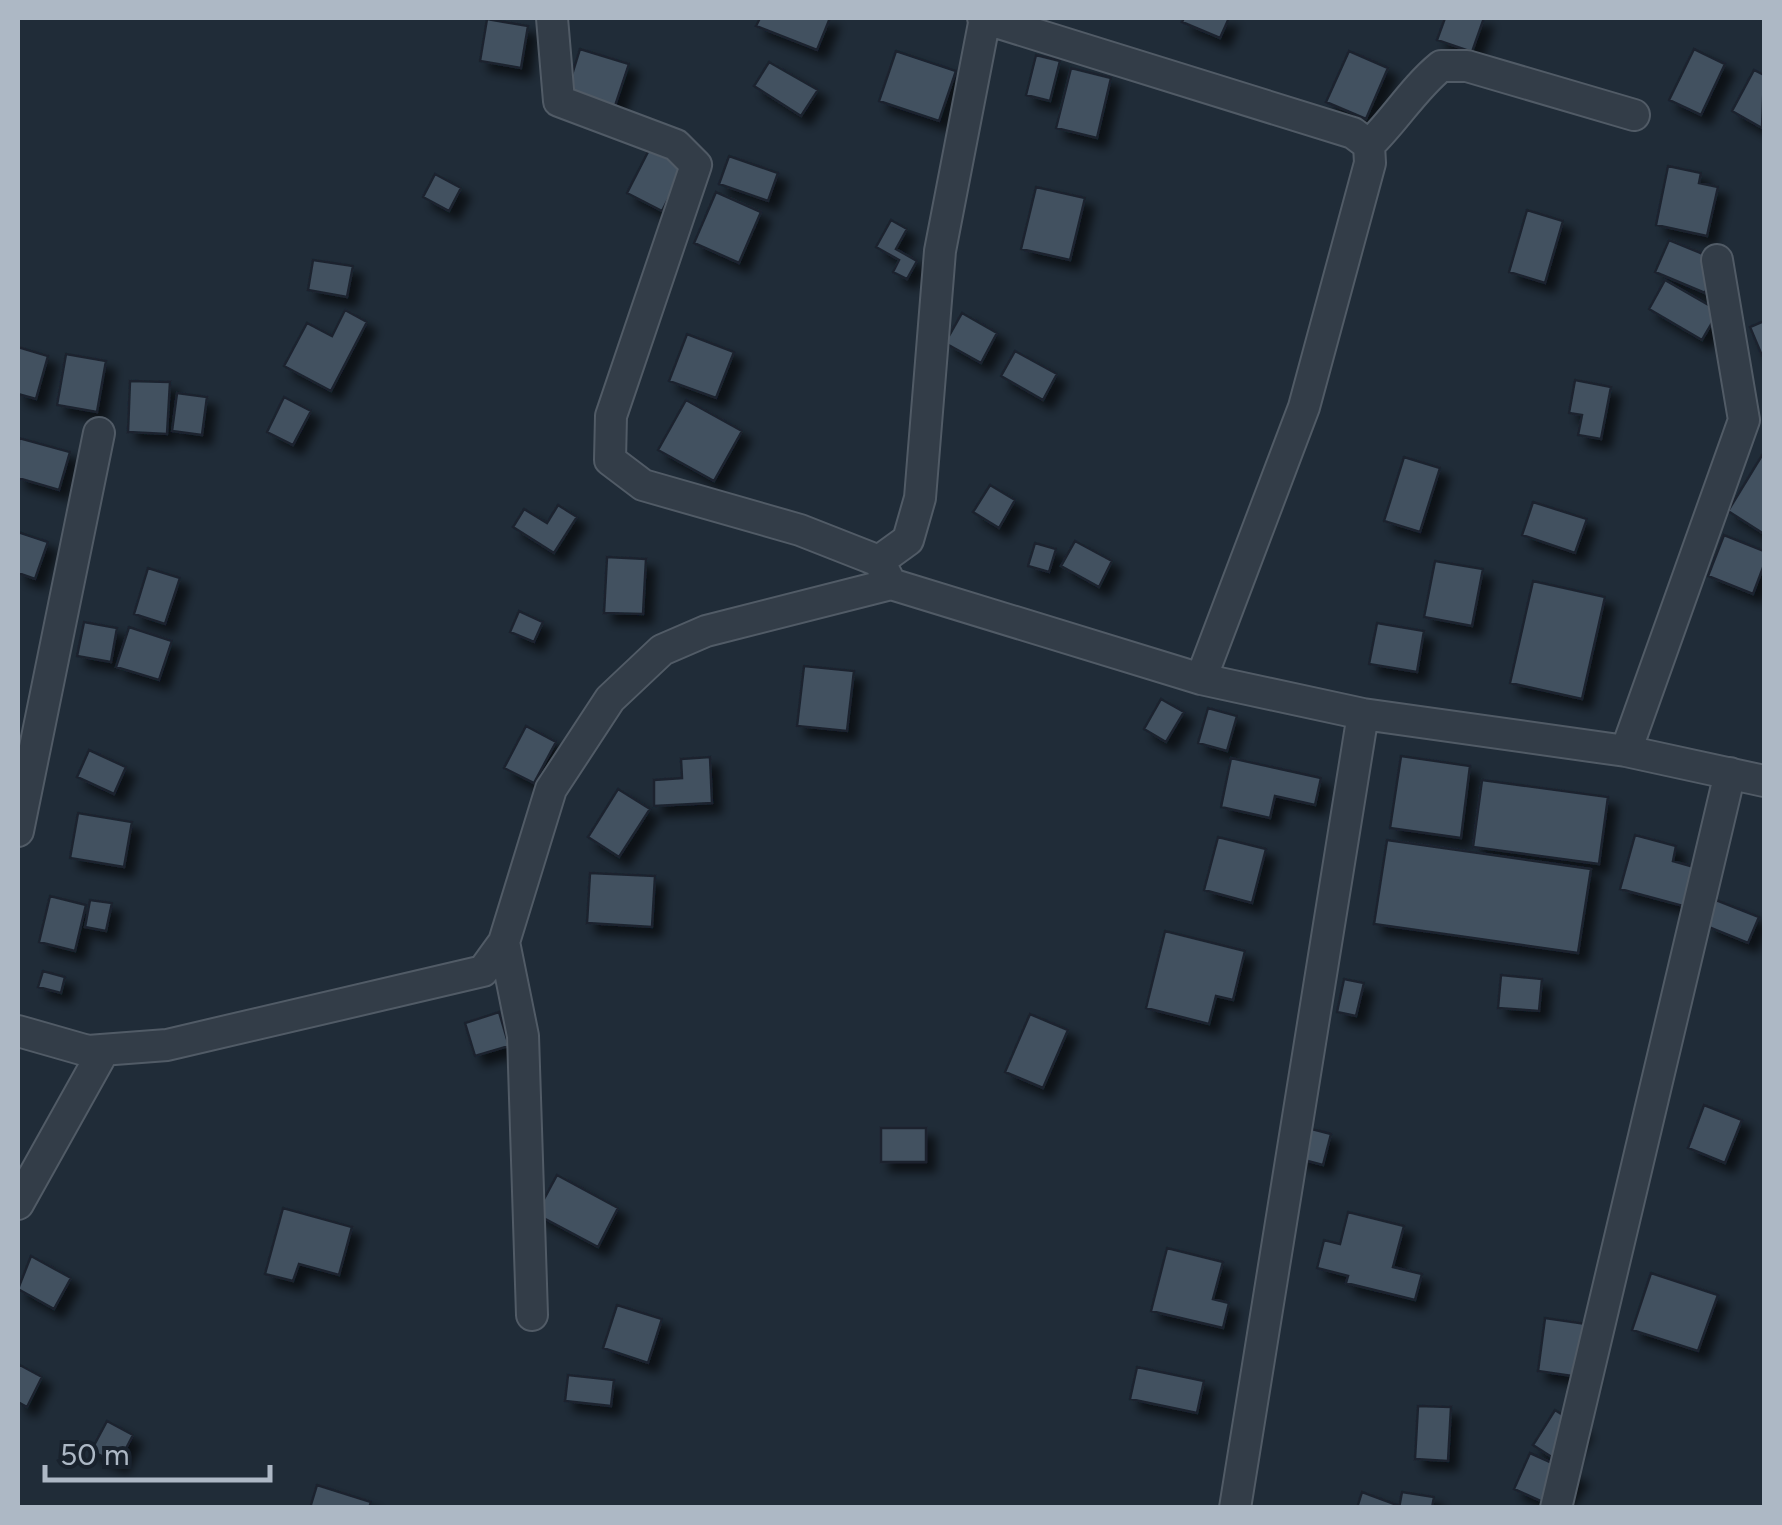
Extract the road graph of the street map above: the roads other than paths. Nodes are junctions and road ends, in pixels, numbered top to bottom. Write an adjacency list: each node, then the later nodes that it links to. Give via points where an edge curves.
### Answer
1 (552, 18): 7 (street, via 559,101 676,144 696,165 610,416 610,460 643,485 800,530)
2 (984, 18): 4 (street, via 1352,134); 7 (street, via 940,250 920,498 908,540)
3 (1634, 115): 4 (street, via 1467,66 1441,66)
4 (1369, 145): 8 (street, via 1370,163 1304,407)
5 (1717, 260): 10 (street, via 1744,420)
6 (99, 433): 13 (street)
7 (885, 573): 8 (street); 14 (street, via 662,650 610,699 551,789)
8 (1201, 679): 9 (street)
9 (1364, 714): 10 (street); 19 (street)
10 (1626, 751): 11 (street)
11 (1730, 773): 12 (street); 20 (street)
12 (1764, 782)
13 (18, 831)
14 (504, 942): 16 (street, via 483,971 167,1046); 18 (street, via 522,1036)
15 (18, 1031): 16 (street)
16 (104, 1050): 17 (street)
17 (18, 1204)
18 (532, 1315)
19 (1235, 1508)
20 (1556, 1508)

